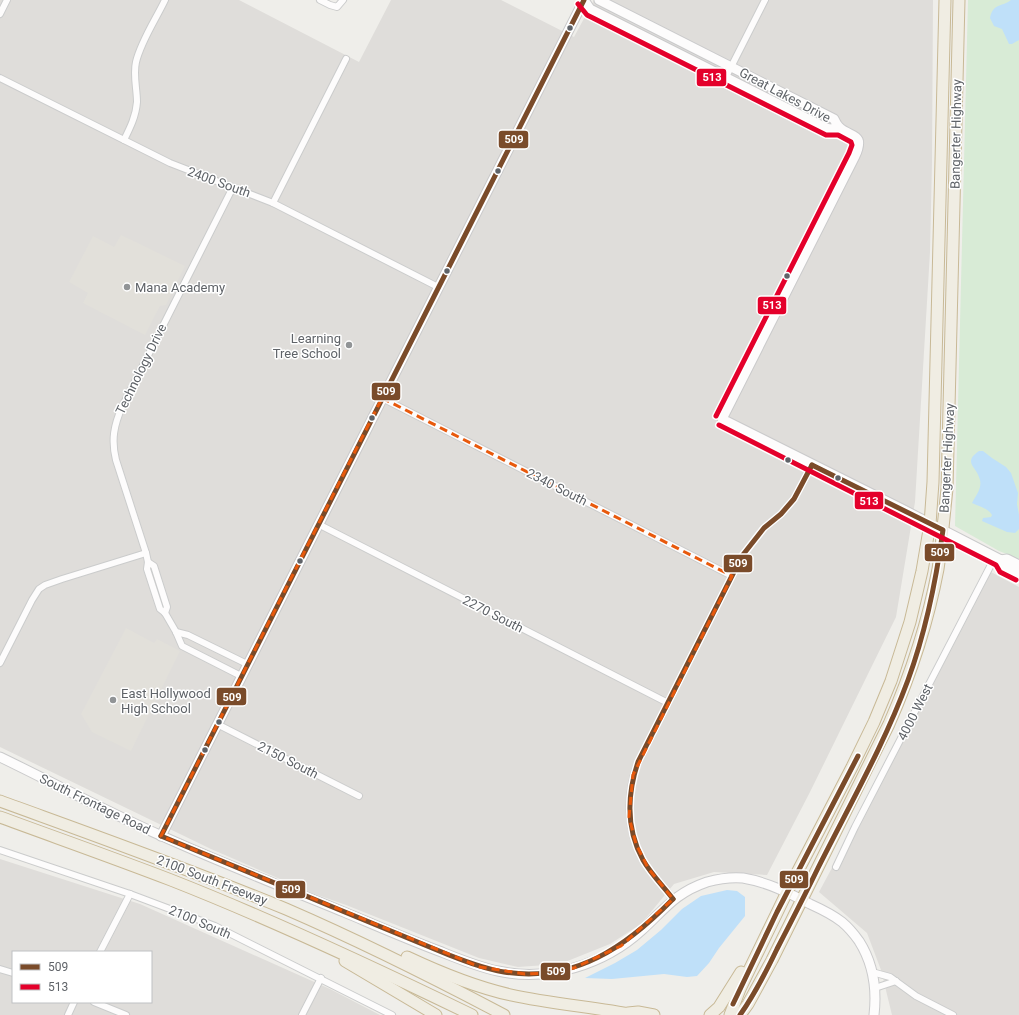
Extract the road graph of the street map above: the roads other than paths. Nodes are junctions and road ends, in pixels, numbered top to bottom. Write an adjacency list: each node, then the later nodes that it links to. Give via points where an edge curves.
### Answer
1 (7, 0): 10 (street)
2 (165, 0): 16 (street, via 138,56 135,76 136,108)
3 (320, 0): 4 (street, via 333,7 337,7)
4 (343, 0)
5 (584, 0): 13 (street, Great Lakes Drive, via 590,9); 19 (street)
6 (599, 0): 12 (street, Great Lakes Drive)
7 (765, 0): 12 (street)
8 (945, 0): 23 (highway, Bangerter Highway, via 934,462)
9 (959, 0): 24 (highway, Bangerter Highway, via 949,443)
10 (0, 14)
11 (346, 59): 18 (street)
12 (731, 67): 13 (street); 15 (street, Great Lakes Drive, via 834,119)
13 (726, 77): 15 (street, Great Lakes Drive, via 829,129)
14 (0, 78): 16 (street, 2400 South)
15 (839, 128): 21 (street, Great Lakes Drive, via 853,134 858,141 855,156 722,419)
16 (124, 140): 17 (street, 2400 South, via 170,163)
17 (233, 187): 18 (street, 2400 South); 25 (street, Technology Drive, via 114,426 114,453)
18 (273, 203): 19 (street, 2400 South)
19 (438, 287): 20 (street)
20 (382, 398): 22 (street); 29 (street, 2340 South)
21 (812, 465): 23 (street); 29 (street, via 794,499 764,528 748,548)
22 (318, 524): 32 (street); 34 (street, 2270 South)
23 (930, 524): 24 (street); 43 (highway, Bangerter Highway, via 917,596 906,639 891,681 866,740)
24 (943, 530): 26 (street); 46 (highway, Bangerter Highway, via 932,596 910,674 875,756)
25 (146, 553): 30 (street, Technology Drive, via 148,562 154,566 167,607 165,613); 31 (street, via 62,579 39,589)
26 (998, 558): 27 (street); 28 (street, via 1004,566); 42 (street, 4000 West, via 861,815)
27 (1019, 565)
28 (1019, 574)
29 (732, 576): 34 (street)
30 (176, 632): 32 (street, via 188,635); 33 (street, Technology Drive, via 182,646)
31 (0, 663)
32 (247, 664): 33 (street)
33 (241, 676): 35 (street)
34 (668, 703): 45 (street, via 638,762 633,775 629,802 631,829 636,844 648,868)
35 (217, 724): 37 (street, 2150 South); 40 (street)
36 (0, 757): 40 (street, South Frontage Road)
37 (359, 796)
38 (0, 801): 48 (highway, 2100 South Freeway, via 194,872)
39 (0, 818): 49 (highway, 2100 South Freeway, via 171,880)
40 (160, 836): 45 (street, South Frontage Road, via 415,942 480,967 501,972 549,973 574,968 598,959 640,932)
41 (0, 850): 44 (street, 2100 South)
42 (836, 867)
43 (787, 892): 45 (street, South Frontage Road, via 758,881 740,878 710,881); 46 (street, South Frontage Road); 47 (highway, Bangerter Highway)
44 (130, 894): 50 (street); 54 (street, 2100 South, via 215,926)
45 (673, 899)
46 (802, 900): 52 (street, South Frontage Road, via 842,922 852,931 860,942); 60 (highway, Bangerter Highway, via 765,974)
47 (777, 912): 69 (highway, via 724,1000); 70 (highway, Bangerter Highway)
48 (350, 938): 59 (highway, via 405,956 481,987 512,995); 67 (highway, 2100 South Freeway)
49 (320, 943): 65 (highway, via 350,964); 66 (highway, 2100 South Freeway)
50 (101, 951)
51 (0, 969): 53 (street)
52 (872, 972): 55 (street); 56 (street, South Frontage Road)
53 (12, 973)
54 (321, 978): 63 (street); 64 (street, 2100 South)
55 (896, 981): 56 (street); 72 (street, via 916,996)
56 (875, 988): 71 (street, South Frontage Road)
57 (74, 1003): 61 (street)
58 (96, 1003): 62 (street)
59 (630, 1014): 68 (highway, via 638,1012)
60 (741, 1014)
61 (68, 1015)
62 (126, 1015)
63 (302, 1015)
64 (392, 1015)
65 (436, 1015)
66 (472, 1015)
67 (504, 1015)
68 (654, 1015)
69 (710, 1015)
70 (730, 1015)
71 (874, 1015)
72 (953, 1015)

